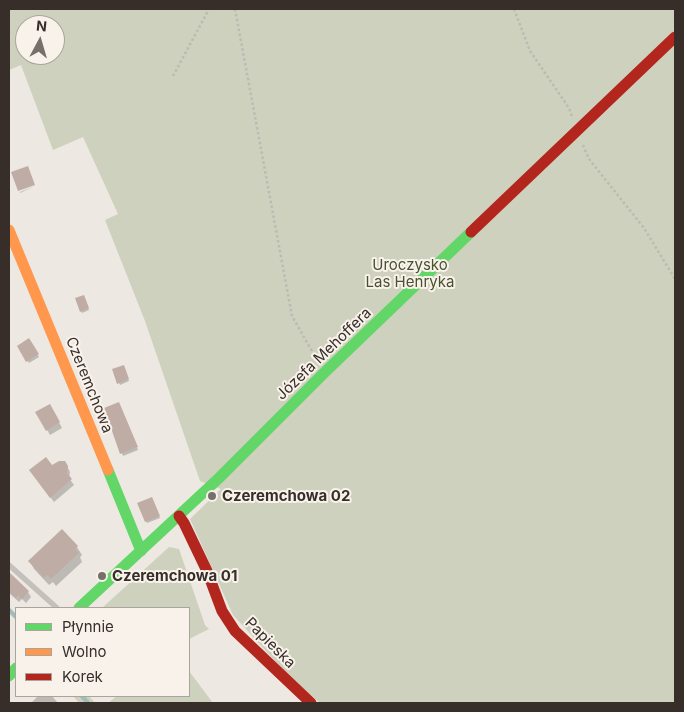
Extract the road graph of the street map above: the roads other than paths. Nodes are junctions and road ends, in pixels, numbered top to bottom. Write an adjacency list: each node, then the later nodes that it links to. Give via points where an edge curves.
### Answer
1 (675, 37): 3 (street, Józefa Mehoffera, via 324,372)
2 (9, 230): 4 (street, Czeremchowa)
3 (179, 516): 4 (street, Józefa Mehoffera); 8 (street, Papieska, via 227,620)
4 (141, 551): 7 (street, Józefa Mehoffera)
5 (9, 565): 6 (lane)
6 (56, 607)
7 (80, 607)
8 (311, 703)

